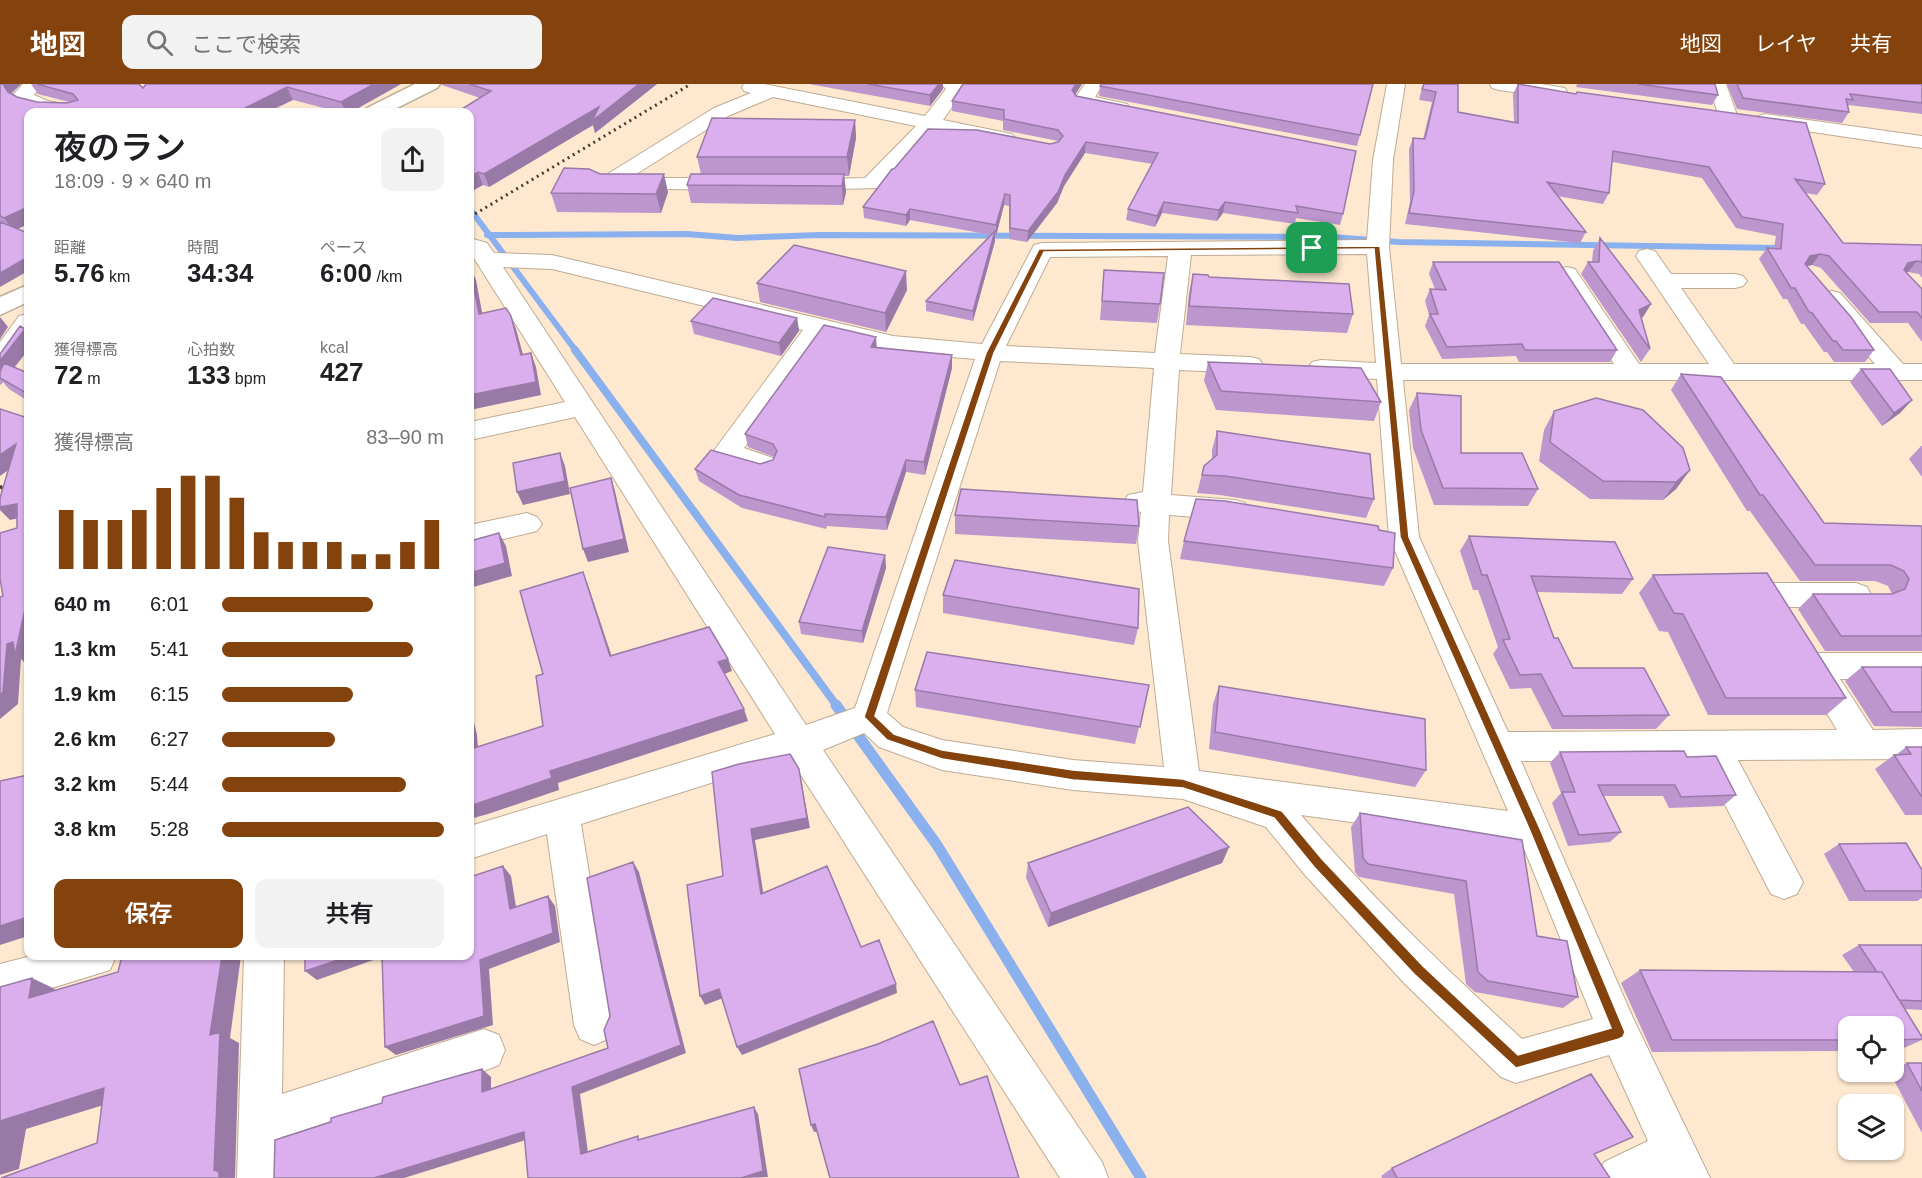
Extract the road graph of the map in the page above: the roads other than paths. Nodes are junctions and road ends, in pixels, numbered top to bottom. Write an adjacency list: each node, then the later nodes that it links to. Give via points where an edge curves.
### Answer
1 (34, 84): 11 (street, via 22,96)
2 (429, 84): 12 (main road)
3 (735, 84): 9 (street)
4 (950, 84): 16 (street, via 957,87)
5 (1094, 84): 13 (street, via 1083,101)
6 (1396, 84): 20 (street)
7 (1499, 84): 10 (street)
8 (1717, 84): 15 (street)
9 (771, 91): 16 (street); 21 (street, via 721,112 604,184)
10 (1579, 95)
11 (53, 108)
12 (382, 108)
13 (1141, 112)
14 (1705, 112): 15 (street)
15 (1727, 115): 18 (street)
16 (930, 123): 17 (street); 22 (street, via 871,184)
17 (1019, 141)
18 (1922, 142)
19 (1360, 156): 20 (street)
20 (1383, 160): 23 (street)
21 (755, 184)
22 (779, 184)
23 (1378, 247): 24 (street); 38 (street)
24 (1180, 250): 35 (street, via 1042,250); 37 (street)
25 (478, 253): 34 (street, via 552,262); 43 (street)
26 (1647, 256): 28 (street)
27 (1567, 274): 39 (street)
28 (1664, 281): 29 (street); 40 (street)
29 (1736, 281)
30 (1818, 283): 41 (street)
31 (24, 294): 32 (main road)
32 (0, 307)
33 (24, 326): 36 (street)
34 (819, 326): 35 (street, via 893,344); 45 (street, via 727,452)
35 (990, 353): 37 (street); 54 (street, via 955,491)
36 (0, 358)
37 (1167, 361): 38 (street); 47 (street)
38 (1390, 372): 39 (street); 59 (street, via 1393,536)
39 (1632, 372): 40 (street)
40 (1727, 372): 41 (street)
41 (1907, 372): 42 (street)
42 (1922, 392)
43 (583, 407): 44 (street); 55 (street)
44 (474, 429)
45 (763, 465)
46 (1110, 500): 47 (street)
47 (1157, 503): 48 (street); 60 (street, via 1153,541)
48 (1266, 515)
49 (526, 524): 50 (street)
50 (474, 536)
51 (1875, 595): 52 (street, via 1765,587)
52 (1815, 666): 53 (street); 56 (street)
53 (1922, 666)
54 (869, 717): 55 (street); 60 (street, via 891,737 942,755 1073,775)
55 (805, 740): 61 (street); 74 (street)
56 (1864, 744): 57 (street); 58 (street)
57 (1922, 744)
58 (1712, 745): 59 (street); 64 (street)
59 (1499, 747): 62 (street)
60 (1183, 784): 62 (street); 69 (street, via 1278,815 1419,970 1516,1062)
61 (562, 814): 63 (street); 68 (street)
62 (1536, 831): 69 (street)
63 (474, 841)
64 (1784, 882)
65 (82, 960): 67 (street)
66 (264, 960): 71 (street)
67 (0, 984)
68 (594, 1025)
69 (1619, 1032): 72 (street)
70 (484, 1050): 71 (street)
71 (260, 1123): 73 (street)
72 (1681, 1164): 75 (street)
73 (259, 1178)
74 (1086, 1178)
75 (1620, 1178)

